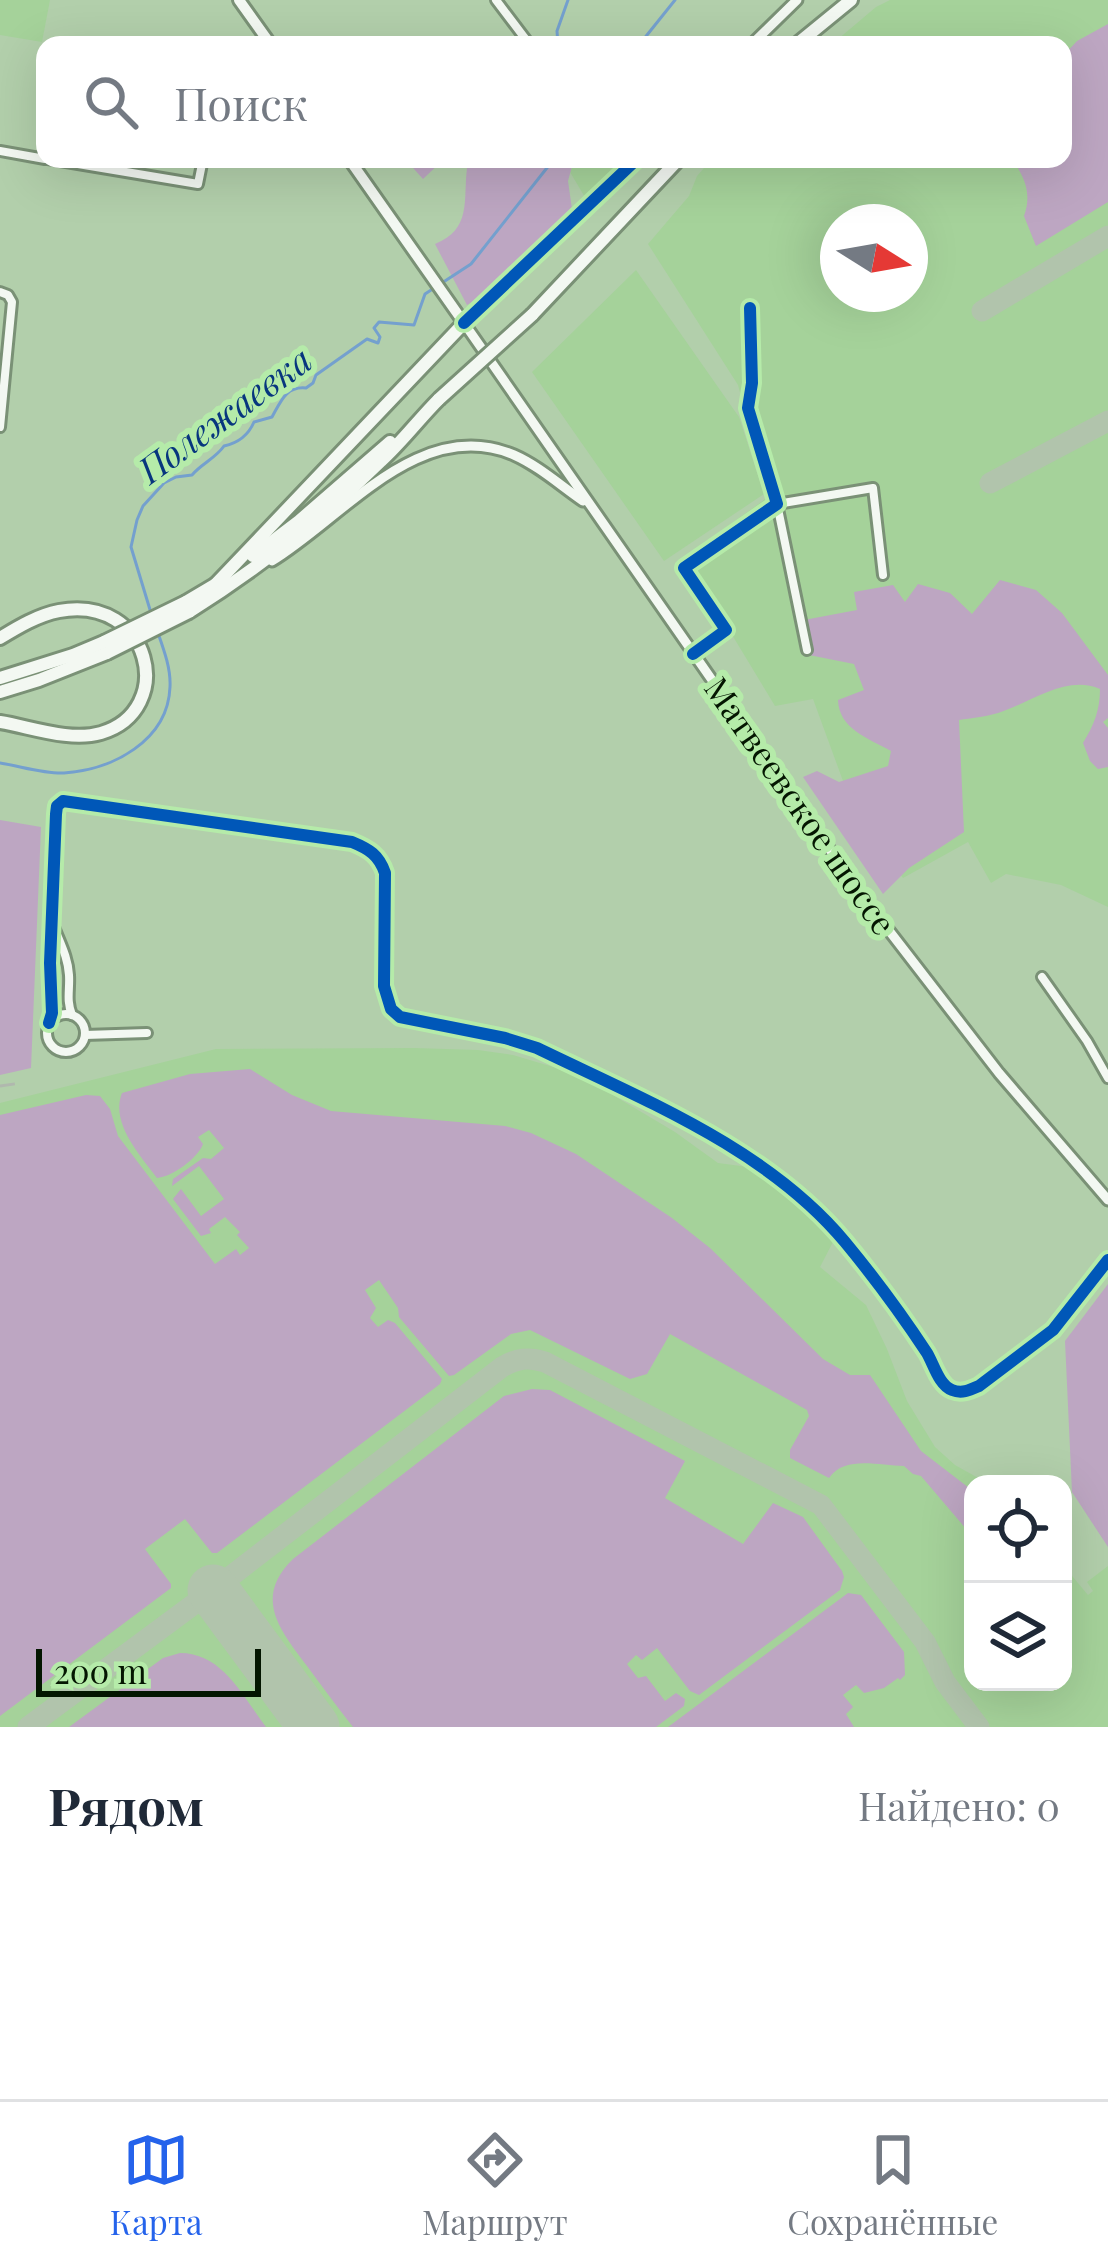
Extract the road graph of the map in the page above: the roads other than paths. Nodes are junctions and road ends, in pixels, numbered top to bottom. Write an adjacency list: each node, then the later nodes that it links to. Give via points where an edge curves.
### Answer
1 (239, 0): 5 (main road)
2 (496, 0): 6 (street)
3 (797, 0): 7 (main road)
4 (851, 0): 8 (highway)
5 (265, 36)
6 (523, 36)
7 (761, 36)
8 (807, 36)
9 (0, 151): 10 (street)
10 (36, 157)
11 (101, 168): 12 (street, via 198,184)
12 (201, 168)
13 (355, 168): 18 (main road, Матвеевское шоссе)
14 (628, 168): 18 (main road)
15 (671, 168): 23 (highway, bridge, via 382,461)
16 (0, 292): 19 (street, via 12,302)
17 (750, 308): 20 (street, via 748,408)
18 (464, 323): 21 (main road, Матвеевское шоссе); 23 (highway)
19 (0, 427)
20 (777, 504): 22 (street, via 873,488); 26 (street); 27 (street, via 684,568 726,630)
21 (592, 508): 23 (main road, via 518,457 481,447 442,449 406,464 280,556); 27 (main road, Матвеевское шоссе)
22 (883, 574)
23 (218, 588): 25 (highway, bridge)
24 (0, 638): 30 (highway, via 56,612 94,610 131,630 146,667 131,714 102,733)
25 (106, 648): 28 (highway); 29 (highway)
26 (807, 650)
27 (693, 653): 38 (main road, Матвеевское шоссе, via 937,996)
28 (0, 678)
29 (0, 692)
30 (0, 722)
31 (51, 920): 33 (street, via 64,950); 34 (street); 39 (street, via 63,801 365,847 385,873 384,986 400,1017 537,1048 749,1156 829,1223 950,1390 979,1386 1041,1341)
32 (1042, 977): 37 (street)
33 (72, 1015): 34 (street); 36 (street)
34 (49, 1023): 36 (street, via 47,1036 58,1050 75,1049)
35 (147, 1033): 36 (street)
36 (85, 1035)
37 (1108, 1078)
38 (1108, 1200)
39 (1108, 1260)

